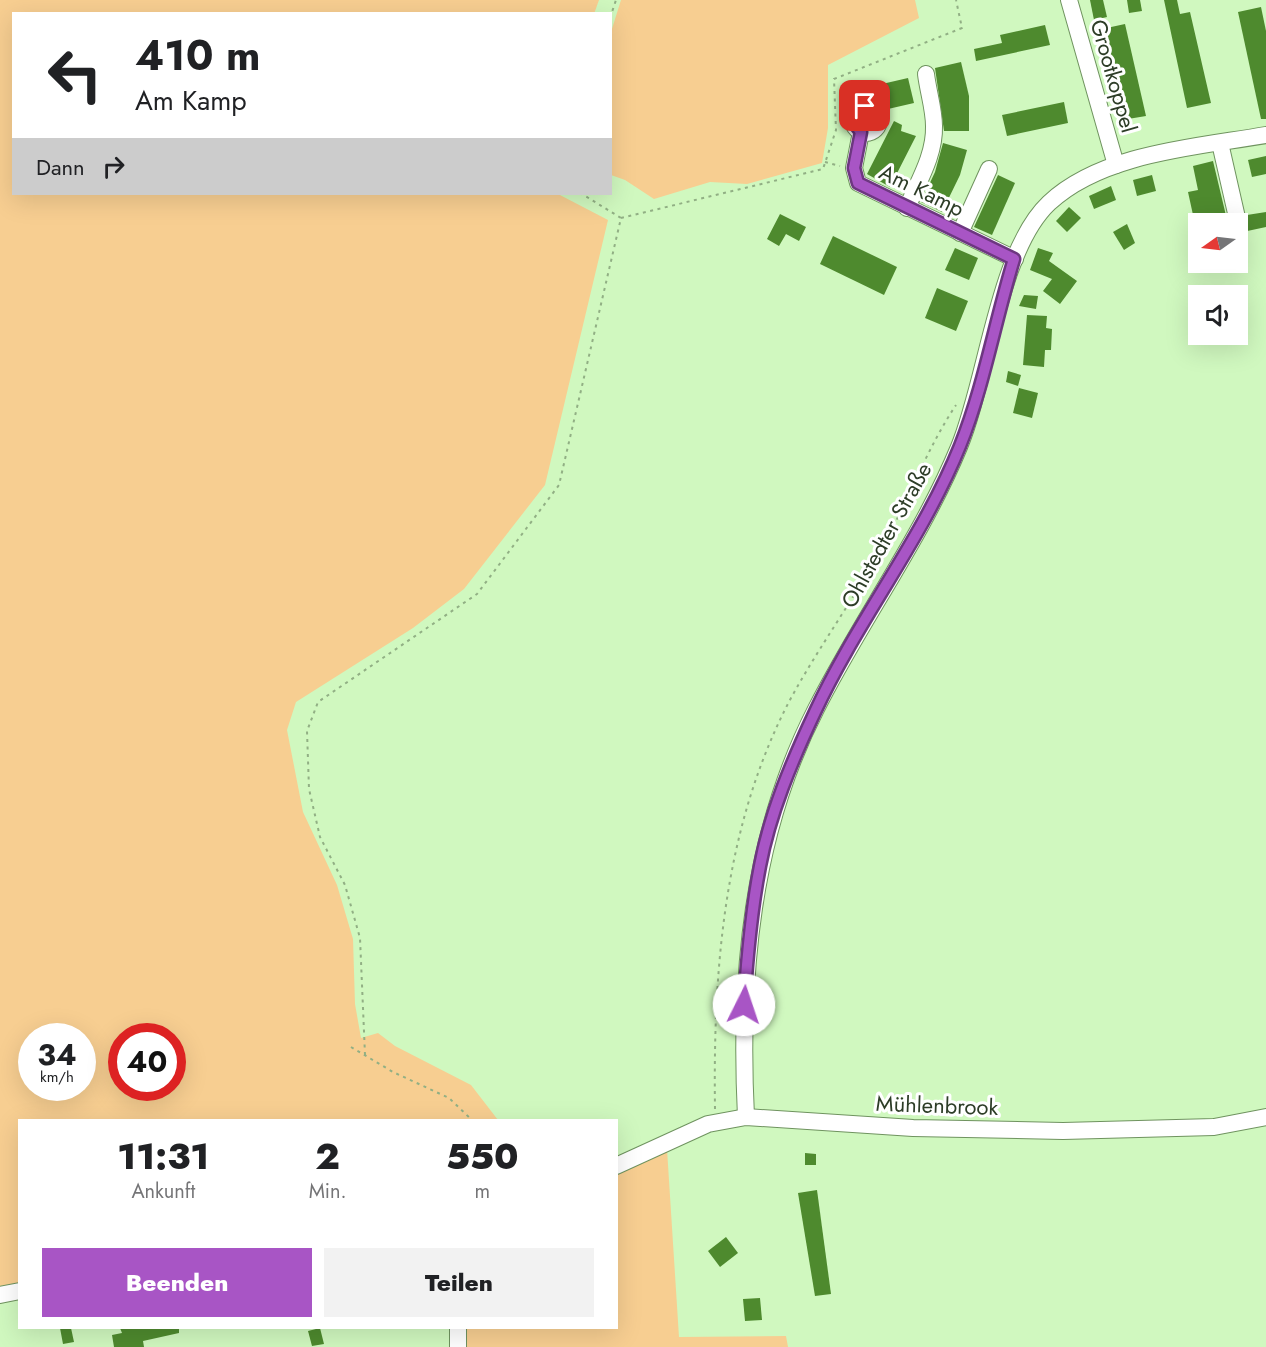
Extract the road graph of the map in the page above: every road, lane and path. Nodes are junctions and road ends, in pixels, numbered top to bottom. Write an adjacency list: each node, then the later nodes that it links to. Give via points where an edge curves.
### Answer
1 (956, 0): 12 (path, via 962,28 834,79 836,130 823,169)
2 (1069, 0): 7 (street, Grootkoppel)
3 (926, 74): 10 (street, via 933,141)
4 (861, 132): 10 (street, Am Kamp, via 855,178 858,183)
5 (1266, 135): 6 (street, Ohlstedter Straße)
6 (1220, 142): 7 (street, Ohlstedter Straße); 11 (street)
7 (1116, 165): 14 (street, Ohlstedter Straße, via 1087,176 1049,203 1026,232)
8 (989, 169): 13 (street)
9 (584, 195): 12 (path)
10 (907, 208): 13 (street, Am Kamp)
11 (1236, 213)
12 (621, 218): 16 (path, via 559,485 477,594 318,702 307,731 309,789 320,837 345,885 360,938)
13 (960, 233): 14 (street, Am Kamp)
14 (1014, 259): 17 (street, Ohlstedter Straße, via 959,447 912,541 815,711 776,808 760,864 749,936 744,1005)
15 (351, 1047): 16 (path)
16 (364, 1055): 19 (path, via 449,1098)
17 (746, 1117): 18 (street, Mühlenbrook, via 912,1128 1063,1131 1214,1128); 20 (street, Mühlenbrook, via 708,1124)
18 (1266, 1117)
19 (471, 1119)
20 (618, 1165)
21 (18, 1291): 22 (street)
22 (0, 1294)
23 (458, 1329): 24 (street)
24 (458, 1347)

